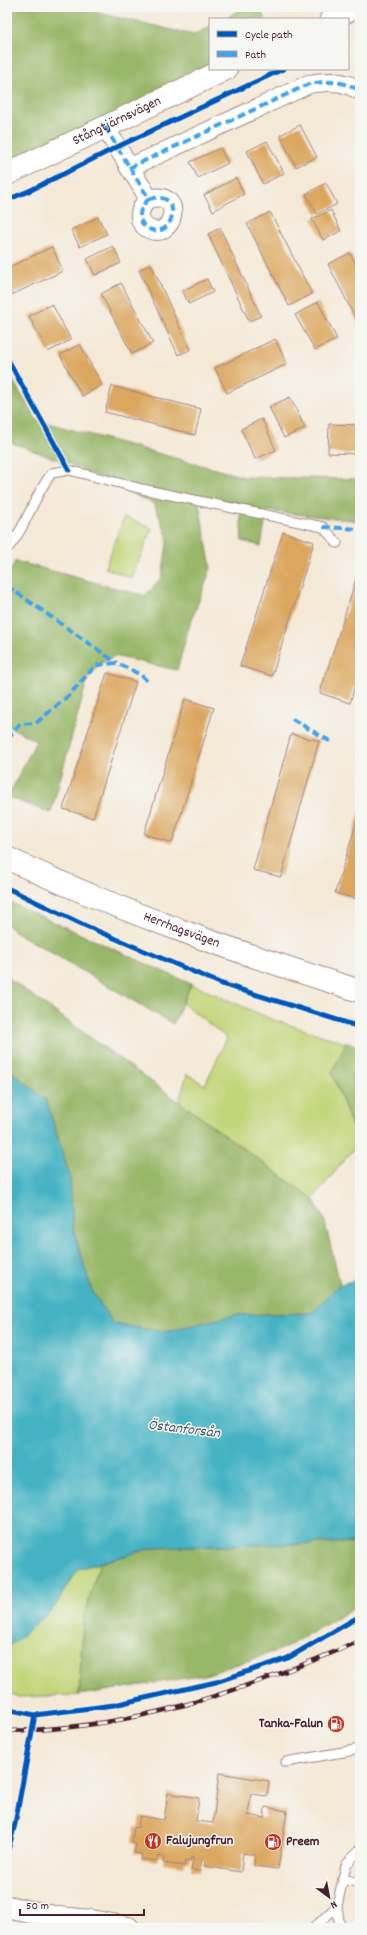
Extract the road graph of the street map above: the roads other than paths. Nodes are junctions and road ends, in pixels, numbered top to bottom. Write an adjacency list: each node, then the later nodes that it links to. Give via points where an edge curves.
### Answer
1 (356, 7): 2 (main road)
2 (333, 18)
3 (224, 70): 5 (main road, Stångtjärnsvägen)
4 (360, 90): 6 (street, via 337,82 309,84)
5 (105, 127): 6 (street); 7 (main road, Stångtjärnsvägen)
6 (129, 168): 8 (street)
7 (7, 174)
8 (149, 199)
9 (337, 543): 10 (lane, via 323,527 142,489 69,470 52,473 42,485 15,540)
10 (7, 549)
11 (7, 858): 12 (main road, Herrhagsvägen, via 83,893 186,933)
12 (360, 991)
13 (360, 1749): 14 (lane)
14 (286, 1762)
15 (360, 1849): 16 (lane, via 346,1864)
16 (343, 1879): 17 (lane); 18 (lane)
17 (360, 1883)
18 (337, 1906): 23 (lane); 24 (lane)
19 (7, 1907): 20 (main road)
20 (59, 1918): 21 (main road); 22 (main road)
21 (82, 1928)
22 (128, 1928)
23 (314, 1928)
24 (340, 1928)

